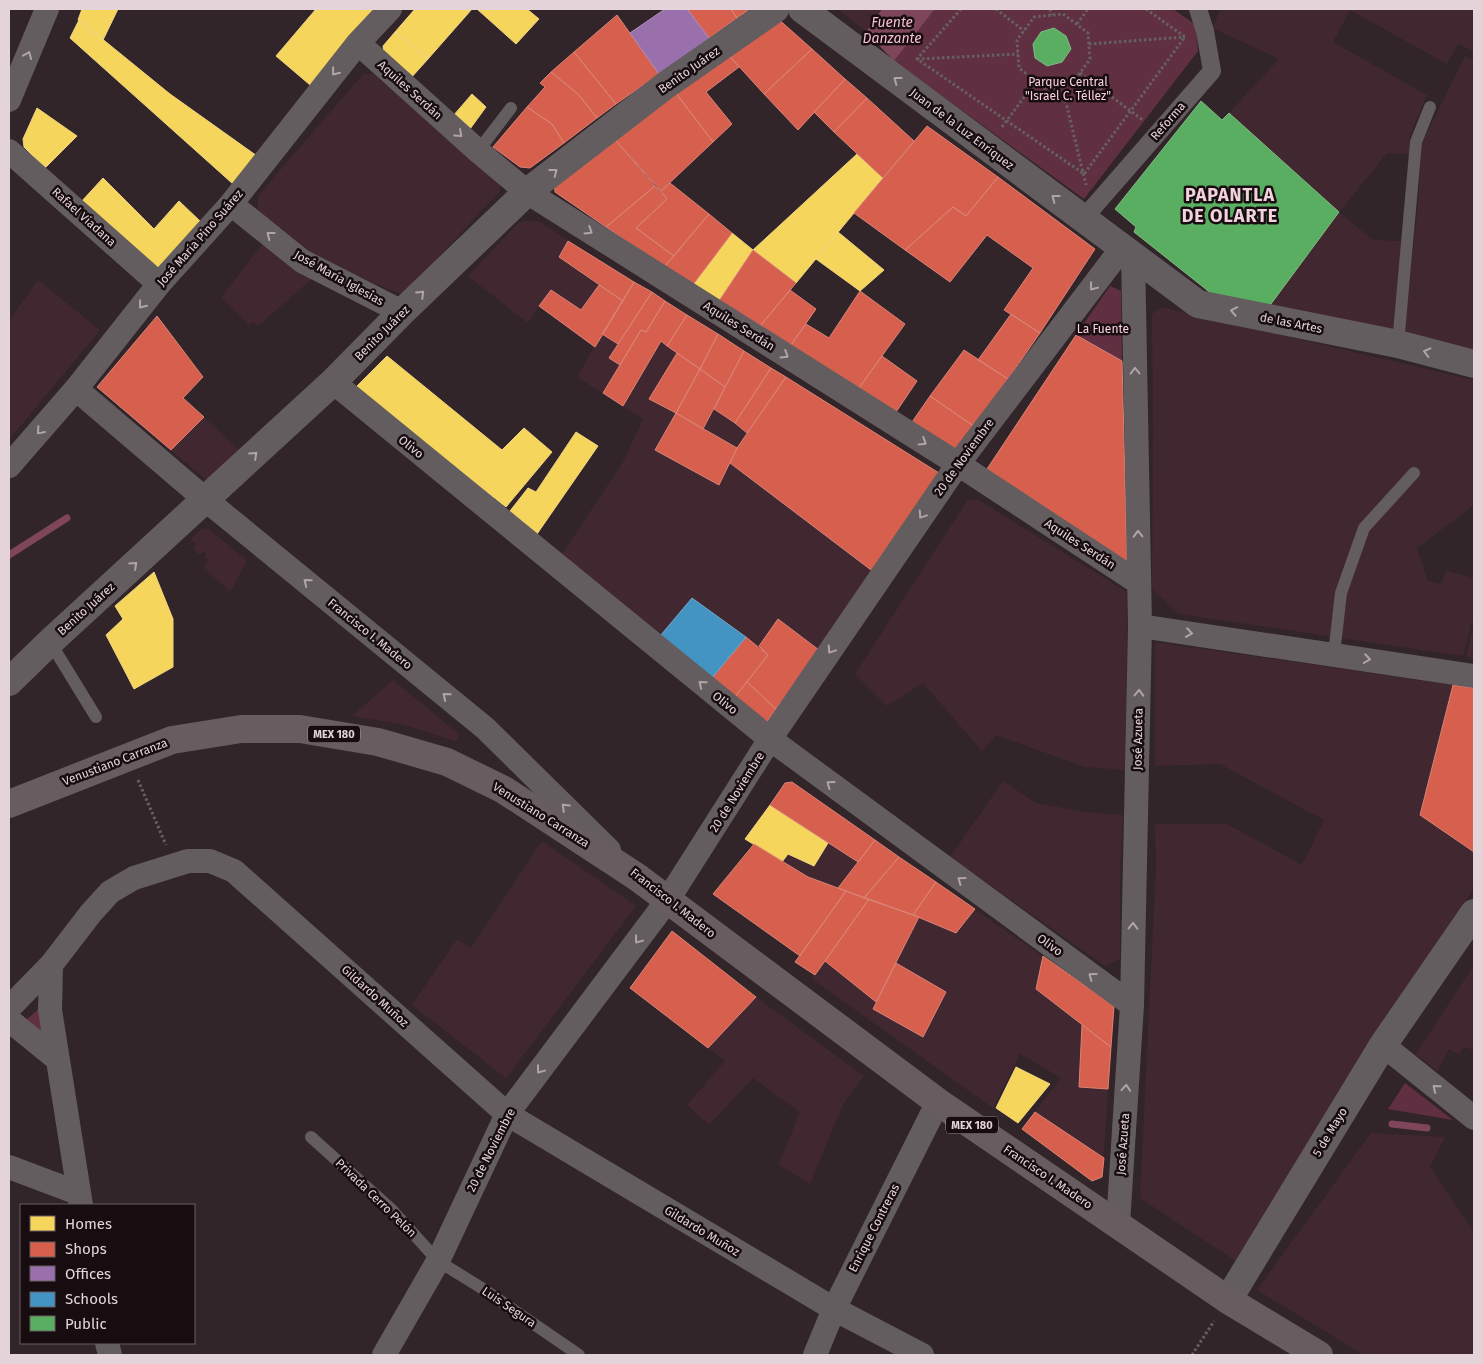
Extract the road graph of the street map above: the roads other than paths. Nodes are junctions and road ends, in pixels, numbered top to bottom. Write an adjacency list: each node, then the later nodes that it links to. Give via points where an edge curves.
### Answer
1 (47, 9): 7 (street, one-way to 1)
2 (390, 9): 6 (street, José María Pino Suárez)
3 (775, 9): 12 (street, Benito Juárez, one-way to 3, via 666,84)
4 (802, 9): 14 (street, Juan de la Luz Enríquez, one-way to 4, via 987,147)
5 (1198, 9): 14 (street, Reforma, via 1212,71)
6 (358, 43): 11 (street, Aquiles Serdán, one-way to 11); 13 (street, José María Pino Suárez, one-way to 13)
7 (9, 100)
8 (1430, 107): 18 (lane, via 1416,142)
9 (511, 108): 11 (lane)
10 (9, 150): 16 (street, Rafael Viadana)
11 (478, 152): 12 (street, Aquiles Serdán)
12 (527, 192): 17 (street, Benito Juárez, one-way to 12); 22 (street, Aquiles Serdán, one-way to 22)
13 (231, 204): 16 (street, José María Pino Suárez); 17 (street, José María Iglesias, one-way to 13, via 302,261)
14 (1092, 209): 15 (street, Juan de la Luz Enríquez)
15 (1128, 251): 18 (street, de las Artes, one-way to 15, via 1198,304); 22 (street, 20 de Noviembre, one-way to 22); 26 (street, José Azueta, one-way to 15)
16 (158, 284): 21 (street, José María Pino Suárez, one-way to 21)
17 (402, 312): 20 (street, Benito Juárez)
18 (1398, 344): 19 (street, de las Artes, one-way to 18)
19 (1474, 364)
20 (332, 382): 25 (street, Benito Juárez, one-way to 20); 33 (street, Olivo, one-way to 20)
21 (76, 389): 23 (street, José María Pino Suárez, one-way to 23); 25 (street, Francisco I. Madero)
22 (958, 464): 26 (street, Aquiles Serdán); 33 (street, 20 de Noviembre, one-way to 33)
23 (9, 466)
24 (1414, 473): 29 (lane, via 1364,528 1341,593)
25 (206, 500): 28 (street, Benito Juárez, one-way to 25); 35 (street, Francisco I. Madero, one-way to 25, via 485,728)
26 (1139, 582): 27 (street, José Azueta)
27 (1140, 626): 29 (street, one-way to 29); 39 (street, José Azueta, one-way to 27)
28 (50, 642): 31 (street, Benito Juárez); 32 (lane)
29 (1334, 654): 30 (street, one-way to 30)
30 (1474, 676)
31 (9, 682)
32 (96, 717)
33 (770, 739): 36 (street, 20 de Noviembre); 39 (street, Olivo, one-way to 33)
34 (9, 804): 35 (main road, Venustiano Carranza / MEX 180, via 172,740 241,729 300,729 378,742 447,762 504,790)
35 (637, 877): 36 (main road, Francisco I. Madero / MEX 180)
36 (667, 901): 44 (main road, Francisco I. Madero / MEX 180); 45 (street, 20 de Noviembre, one-way to 45)
37 (1474, 913): 42 (street, 5 de Mayo)
38 (51, 965): 40 (street, Gildardo Muñoz); 43 (street, via 50,1010); 45 (street, Gildardo Muñoz, via 110,892 134,878 174,864 210,861 234,871)
39 (1132, 1005): 50 (street, José Azueta, one-way to 39)
40 (9, 1008)
41 (9, 1020): 43 (street)
42 (1383, 1045): 46 (street, one-way to 42); 52 (street, 5 de Mayo)
43 (57, 1059): 49 (street)
44 (938, 1102): 50 (main road, Francisco I. Madero / MEX 180); 53 (street, Enrique Contreras)
45 (506, 1114): 51 (street, 20 de Noviembre); 53 (street, Gildardo Muñoz)
46 (1474, 1118)
47 (311, 1137): 51 (lane, Privada Cerro Pelón, via 392,1210)
48 (9, 1167): 49 (street)
49 (80, 1199)
50 (1118, 1224): 52 (main road, Francisco I. Madero / MEX 180)
51 (438, 1261): 54 (street, 20 de Noviembre); 55 (lane, Luis Segura)
52 (1228, 1300): 58 (main road, Francisco I. Madero / MEX 180)
53 (834, 1309): 56 (street, Enrique Contreras); 57 (street, Gildardo Muñoz)
54 (384, 1355)
55 (579, 1355)
56 (815, 1355)
57 (922, 1355)
58 (1318, 1355)

